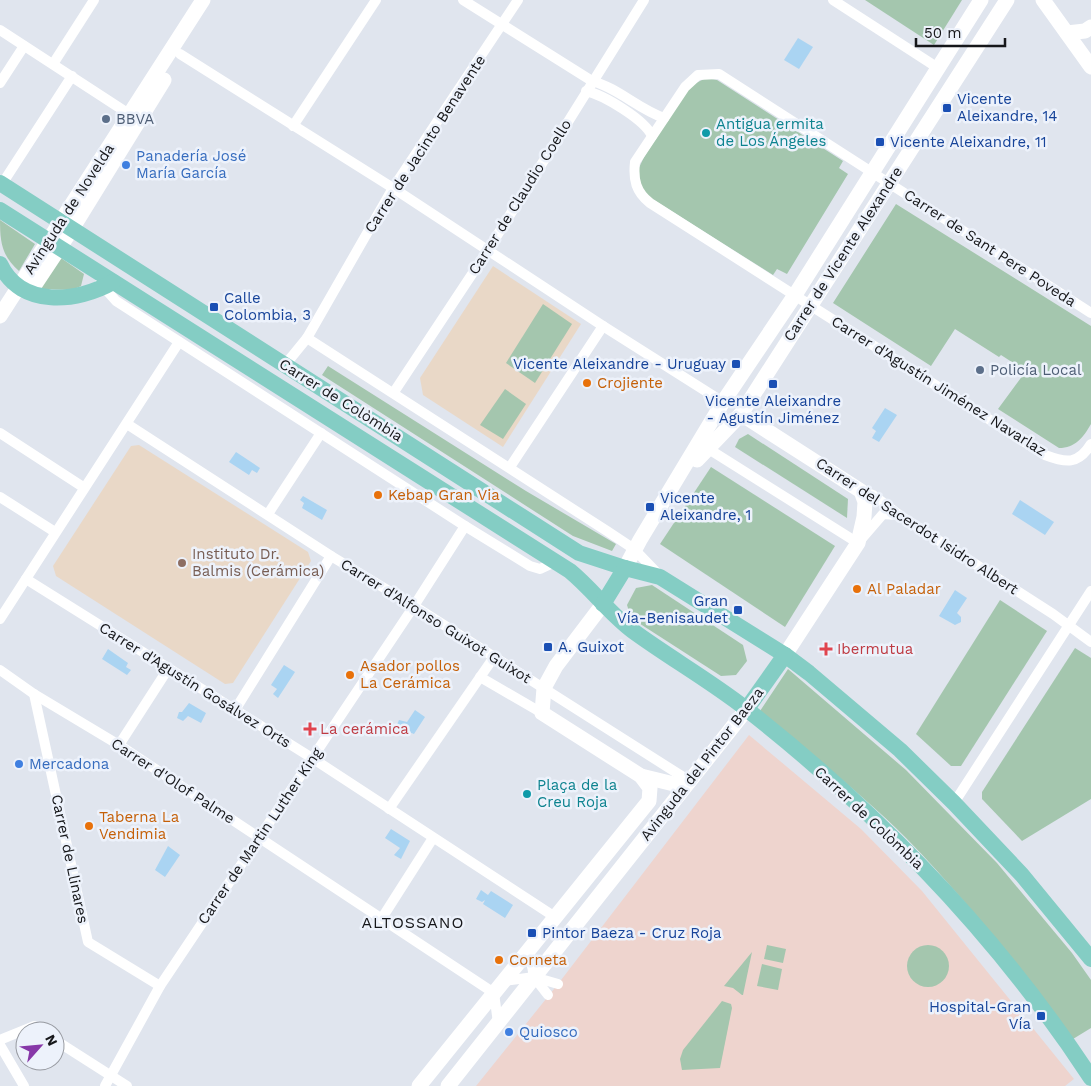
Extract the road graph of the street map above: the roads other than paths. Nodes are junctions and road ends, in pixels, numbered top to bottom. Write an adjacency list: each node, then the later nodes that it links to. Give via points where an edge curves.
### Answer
1 (94, 0): 18 (street)
2 (203, 0): 25 (street, Avinguda de Novelda)
3 (214, 0): 17 (street, Avinguda de Novelda)
4 (376, 0): 27 (street)
5 (463, 0): 12 (street)
6 (518, 0): 12 (street, Carrer de Jacinto Benavente)
7 (644, 0): 22 (street, Carrer de Claudio Coello)
8 (833, 0): 20 (street)
9 (981, 0): 20 (street, Carrer de Vicente Alexandre)
10 (1007, 0): 30 (street, Carrer de Vicente Alexandre)
11 (1043, 0): 15 (street)
12 (503, 24): 22 (street); 32 (street, Carrer de Jacinto Benavente)
13 (1091, 27): 15 (street)
14 (0, 30): 16 (street)
15 (1067, 33): 19 (street)
16 (24, 46): 18 (street); 23 (street)
17 (180, 54): 27 (street); 34 (street, Avinguda de Novelda)
18 (53, 64): 21 (street)
19 (1091, 67)
20 (938, 68): 29 (street, Carrer de Vicente Alexandre)
21 (72, 76): 25 (street); 31 (street)
22 (592, 81): 24 (street, Carrer de Claudio Coello); 26 (street, via 603,84 650,114)
23 (0, 83)
24 (586, 91): 28 (street, via 596,93 645,124); 36 (street, Carrer de Claudio Coello)
25 (129, 114): 34 (street, Avinguda de Novelda)
26 (664, 118): 28 (street, Carrer de Sant Pere Poveda); 29 (street, Carrer de Sant Pere Poveda, via 685,87 698,75 719,74)
27 (293, 126): 32 (street)
28 (652, 136): 40 (street, Carrer d'Agustín Jiménez Navarlaz, via 635,162 634,174 640,196)
29 (872, 172): 30 (street, Carrer de Sant Pere Poveda); 40 (street, Carrer de Vicente Alexandre)
30 (889, 183): 41 (street, Carrer de Vicente Alexandre); 42 (street, Carrer de Sant Pere Poveda)
31 (1, 184): 34 (main road, Carrer de Colòmbia)
32 (393, 188): 36 (street); 45 (street, Carrer de Jacinto Benavente)
33 (0, 210): 35 (main road, Carrer de Colòmbia)
34 (66, 226): 35 (street, Avinguda de Novelda); 47 (main road, Carrer de Colòmbia)
35 (54, 244): 38 (main road, Carrer de Colòmbia, via 93,269); 39 (street, Avinguda de Novelda)
36 (488, 250): 44 (street); 48 (street, Carrer de Claudio Coello)
37 (0, 264): 39 (main road)
38 (108, 285): 39 (main road, via 70,297 43,298); 46 (street, Carrer de Colòmbia, via 116,301); 68 (main road, Carrer de Colòmbia)
39 (25, 289): 43 (street, Avinguda de Novelda)
40 (795, 295): 41 (street, Carrer d'Agustín Jiménez Navarlaz); 49 (street, Carrer de Vicente Alexandre)
41 (812, 305): 50 (street, Carrer de Vicente Alexandre); 54 (street, Carrer d'Agustín Jiménez Navarlaz, via 1045,455 1063,462 1075,460)
42 (1091, 313)
43 (0, 316)
44 (603, 326): 49 (street); 56 (street)
45 (307, 338): 47 (street, Carrer de Jacinto Benavente); 48 (street, Carrer de Colòmbia)
46 (179, 342): 51 (street); 53 (street, Carrer de Colòmbia)
47 (285, 365): 69 (main road, Carrer de Colòmbia, via 579,553)
48 (394, 392): 56 (street, Carrer de Colòmbia)
49 (724, 402): 60 (street, Carrer de Vicente Alexandre)
50 (741, 414): 55 (street, Carrer de Vicente Alexandre); 58 (street, Carrer del Sacerdot Isidro Albert)
51 (127, 424): 57 (street); 61 (street, Carrer d'Alfonso Guixot Guixot)
52 (0, 433): 57 (street)
53 (321, 433): 61 (street); 63 (street, Carrer de Colòmbia)
54 (1091, 444)
55 (707, 448): 60 (street, Carrer de Vicente Alexandre, via 679,490); 65 (street)
56 (510, 467): 66 (street, Carrer de Colòmbia)
57 (83, 487): 64 (street)
58 (861, 491): 62 (street, Carrer del Sacerdot Isidro Albert, via 873,495); 65 (street, Avinguda del Pintor Baeza, via 865,510)
59 (0, 497): 64 (street)
60 (666, 497): 66 (street, Carrer de Vicente Alexandre)
61 (268, 514): 67 (street, Carrer d'Alfonso Guixot Guixot)
62 (902, 517): 65 (street, Avinguda del Pintor Baeza, via 883,514); 76 (street, Carrer del Sacerdot Isidro Albert)
63 (465, 526): 68 (street, Carrer de Colòmbia, via 530,566 540,569); 74 (street, Carrer de Martin Luther King)
64 (55, 532): 71 (street)
65 (858, 543): 78 (street, Avinguda del Pintor Baeza)
66 (634, 549): 69 (street, Carrer de Vicente Alexandre); 70 (street, Carrer de Colòmbia)
67 (331, 556): 74 (street, Carrer d'Alfonso Guixot Guixot); 85 (street)
68 (555, 562): 73 (main road, Carrer de Colòmbia, via 588,586)
69 (625, 568): 70 (main road, Carrer de Colòmbia); 73 (main road)
70 (660, 577): 78 (main road, Carrer de Colòmbia)
71 (26, 579): 75 (street); 80 (street, Carrer d'Agustín Gosálvez Orts)
72 (1091, 591): 76 (street)
73 (603, 604): 83 (street, via 561,659); 86 (main road, Carrer de Colòmbia, via 632,630)
74 (414, 606): 79 (street, Carrer d'Alfonso Guixot Guixot); 89 (street, Carrer de Martin Luther King)
75 (0, 619)
76 (1069, 626): 77 (street, Carrer del Sacerdot Isidro Albert); 92 (street)
77 (1091, 642)
78 (785, 655): 86 (main road, Avinguda del Pintor Baeza); 92 (main road, Carrer de Colòmbia, via 900,750)
79 (494, 657): 82 (street); 83 (street, Carrer d'Alfonso Guixot Guixot)
80 (168, 669): 85 (street, Carrer d'Agustín Gosálvez Orts); 88 (street)
81 (0, 670): 84 (street, Carrer d'Olof Palme)
82 (480, 677): 87 (street); 93 (street)
83 (544, 688): 87 (street, Carrer d'Alfonso Guixot Guixot); 91 (street, Carrer d'Alfonso Guixot Guixot)
84 (34, 694): 88 (street, Carrer d'Olof Palme); 103 (street, Carrer de Llinares, via 88,942)
85 (235, 710): 89 (street, Carrer d'Agustín Gosálvez Orts)
86 (746, 710): 91 (street, Avinguda del Pintor Baeza); 112 (main road, Carrer de Colòmbia, via 855,802 954,900 1039,1004)
87 (542, 713): 90 (street)
88 (119, 745): 94 (street, Carrer d'Olof Palme)
89 (312, 758): 93 (street, Carrer d'Agustín Gosálvez Orts); 94 (street, Carrer de Martin Luther King)
90 (641, 776): 91 (street, via 664,784 678,785); 96 (street, Avinguda del Pintor Baeza, via 650,788 649,801)
91 (688, 780): 100 (street, Avinguda del Pintor Baeza)
92 (954, 803): 99 (main road, Carrer de Colòmbia, via 1022,875)
93 (390, 809): 95 (street)
94 (259, 838): 97 (street, Carrer d'Olof Palme); 103 (street, Carrer de Martin Luther King)
95 (433, 838): 96 (street); 97 (street)
96 (555, 916): 98 (street, Avinguda del Pintor Baeza)
97 (382, 918): 104 (street, Carrer d'Olof Palme)
98 (529, 950): 100 (street); 101 (street, Avinguda del Pintor Baeza)
99 (1091, 959)
100 (534, 977): 101 (street); 102 (street); 105 (street); 106 (street, Avinguda del Pintor Baeza)
101 (504, 981): 104 (street, Avinguda del Pintor Baeza)
102 (558, 984)
103 (160, 986): 111 (street, Carrer de Martin Luther King)
104 (494, 994): 106 (street); 116 (street, Avinguda del Pintor Baeza)
105 (548, 994)
106 (498, 1023): 117 (street, Avinguda del Pintor Baeza)
107 (15, 1034): 108 (street)
108 (0, 1040)
109 (0, 1046): 113 (street)
110 (65, 1046): 111 (street)
111 (111, 1076): 114 (street, Carrer de Martin Luther King); 115 (street)
112 (1091, 1078)
113 (24, 1086)
114 (105, 1086)
115 (127, 1086)
116 (419, 1086)
117 (448, 1086)

